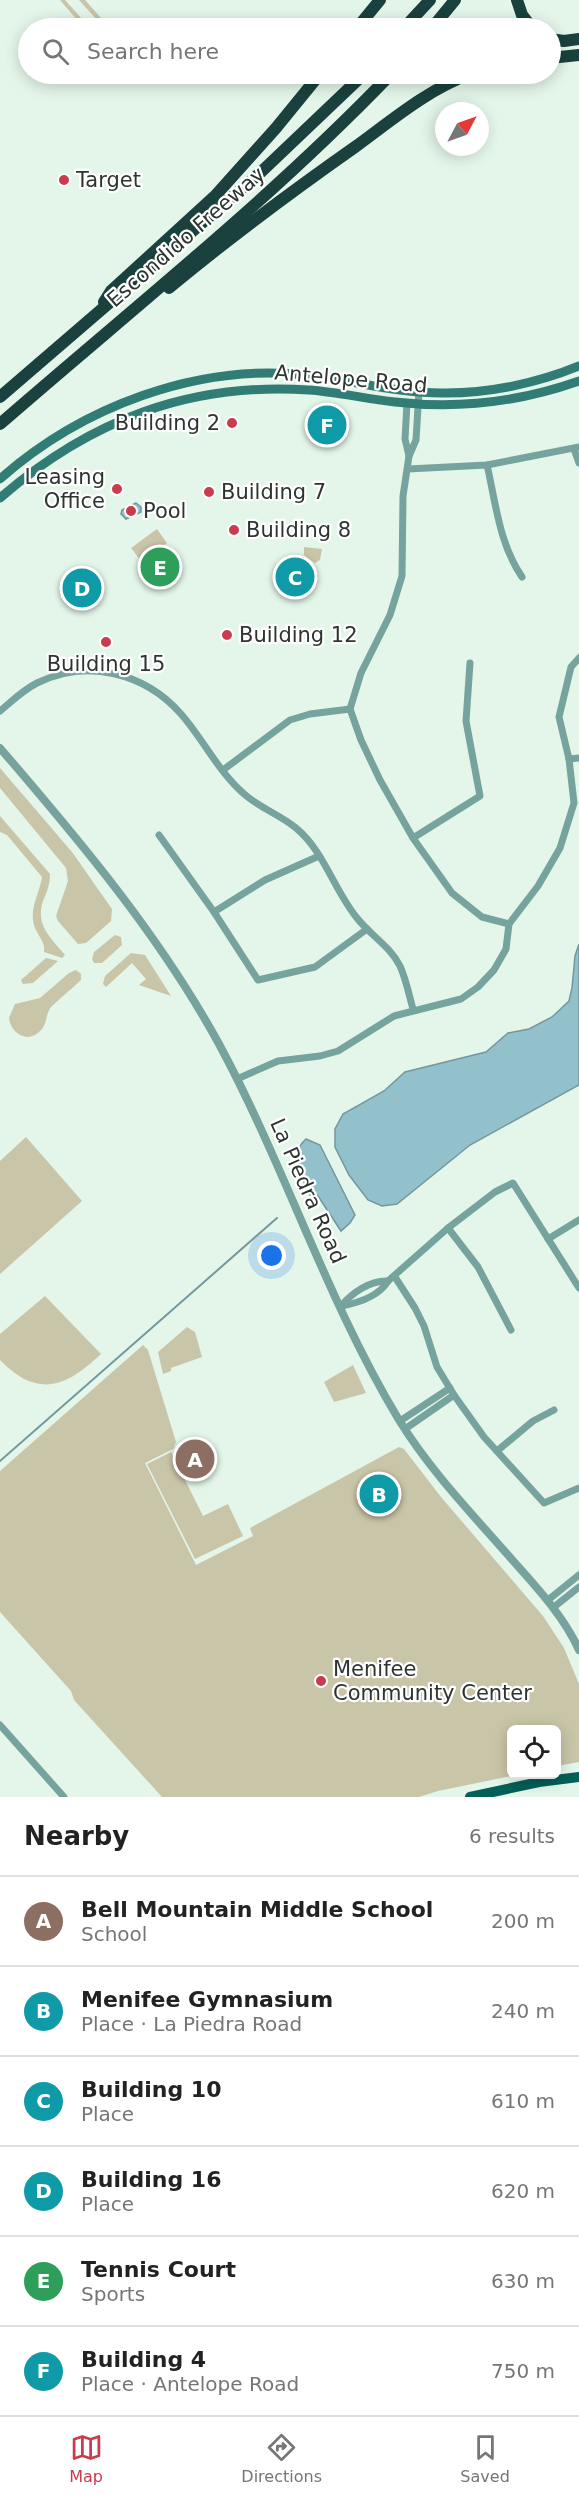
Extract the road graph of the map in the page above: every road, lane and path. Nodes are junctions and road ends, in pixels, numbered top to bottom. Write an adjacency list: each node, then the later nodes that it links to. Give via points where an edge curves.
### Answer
1 (380, 0): 5 (highway)
2 (430, 0): 6 (highway)
3 (455, 0): 7 (highway)
4 (517, 0): 8 (highway)
5 (365, 18)
6 (414, 18)
7 (440, 18)
8 (524, 18)
9 (579, 39): 10 (highway)
10 (561, 41)
11 (579, 55): 12 (highway)
12 (561, 57)
13 (312, 84): 17 (highway, via 249,159 183,227 111,291)
14 (353, 84): 17 (highway, Escondido Freeway, via 260,173)
15 (381, 84): 18 (highway, Escondido Freeway, via 278,183)
16 (445, 84): 18 (highway, via 240,230 118,331)
17 (95, 316): 22 (highway, Escondido Freeway)
18 (98, 339): 25 (highway, Escondido Freeway)
19 (579, 366): 21 (main road, Antelope Road, via 515,384 446,393)
20 (579, 381): 24 (main road, Antelope Road, via 507,400)
21 (419, 391): 24 (street); 31 (main road, Antelope Road, via 306,375 268,374 200,381 137,398 96,415 49,441)
22 (0, 397)
23 (407, 404): 24 (main road, Antelope Road); 27 (street, via 405,439); 32 (main road, Antelope Road, via 309,390 256,389 201,395 145,410 102,428 40,465)
24 (418, 404): 27 (street, via 416,440)
25 (0, 424)
26 (576, 448): 28 (street); 29 (street)
27 (409, 456): 30 (street)
28 (579, 463)
29 (487, 465): 30 (street); 33 (street, via 500,528 510,558)
30 (408, 469): 36 (street, via 403,496 402,576 390,615 361,673)
31 (0, 478)
32 (0, 498)
33 (522, 577)
34 (579, 658): 40 (street, via 571,667 559,717)
35 (470, 663): 43 (street, via 466,721 480,796)
36 (350, 709): 41 (street, via 290,720); 43 (street, via 365,750)
37 (0, 711): 41 (street, via 36,684 56,676 106,671 148,686 167,699)
38 (0, 748): 49 (street, La Piedra Road, via 116,887 199,1009)
39 (579, 758): 40 (street)
40 (569, 759): 46 (street, via 574,803 560,848)
41 (223, 770): 44 (street, via 258,806 296,827)
42 (159, 835): 45 (street)
43 (413, 838): 46 (street, via 452,893 483,917)
44 (319, 856): 45 (street, via 265,880); 47 (street, via 356,918)
45 (214, 912): 47 (street, via 258,980 315,967)
46 (509, 924): 48 (street, via 506,949 478,987 461,999)
47 (367, 929): 48 (street, via 399,964)
48 (413, 1009): 49 (street, via 380,1023 338,1051 278,1061)
49 (237, 1079): 55 (street, La Piedra Road)
50 (579, 1220): 52 (street)
51 (448, 1228): 52 (street, via 513,1183); 53 (street); 56 (street, via 478,1267)
52 (548, 1239): 54 (street)
53 (391, 1279): 55 (street, via 383,1289); 57 (street, via 415,1308 437,1367)
54 (579, 1288)
55 (341, 1306): 60 (street, La Piedra Road)
56 (511, 1330)
57 (450, 1388): 58 (street); 60 (street)
58 (454, 1395): 61 (street); 62 (street)
59 (554, 1410): 62 (street, via 533,1421)
60 (400, 1421): 61 (street, La Piedra Road)
61 (405, 1429): 66 (street, La Piedra Road)
62 (496, 1451): 63 (street, via 544,1503)
63 (579, 1488)
64 (579, 1575): 66 (street)
65 (579, 1587): 66 (street)
66 (551, 1604): 67 (street, La Piedra Road)
67 (579, 1650)
68 (0, 1725): 70 (street)
69 (579, 1777): 71 (main road)
70 (64, 1797)
71 (470, 1797)

